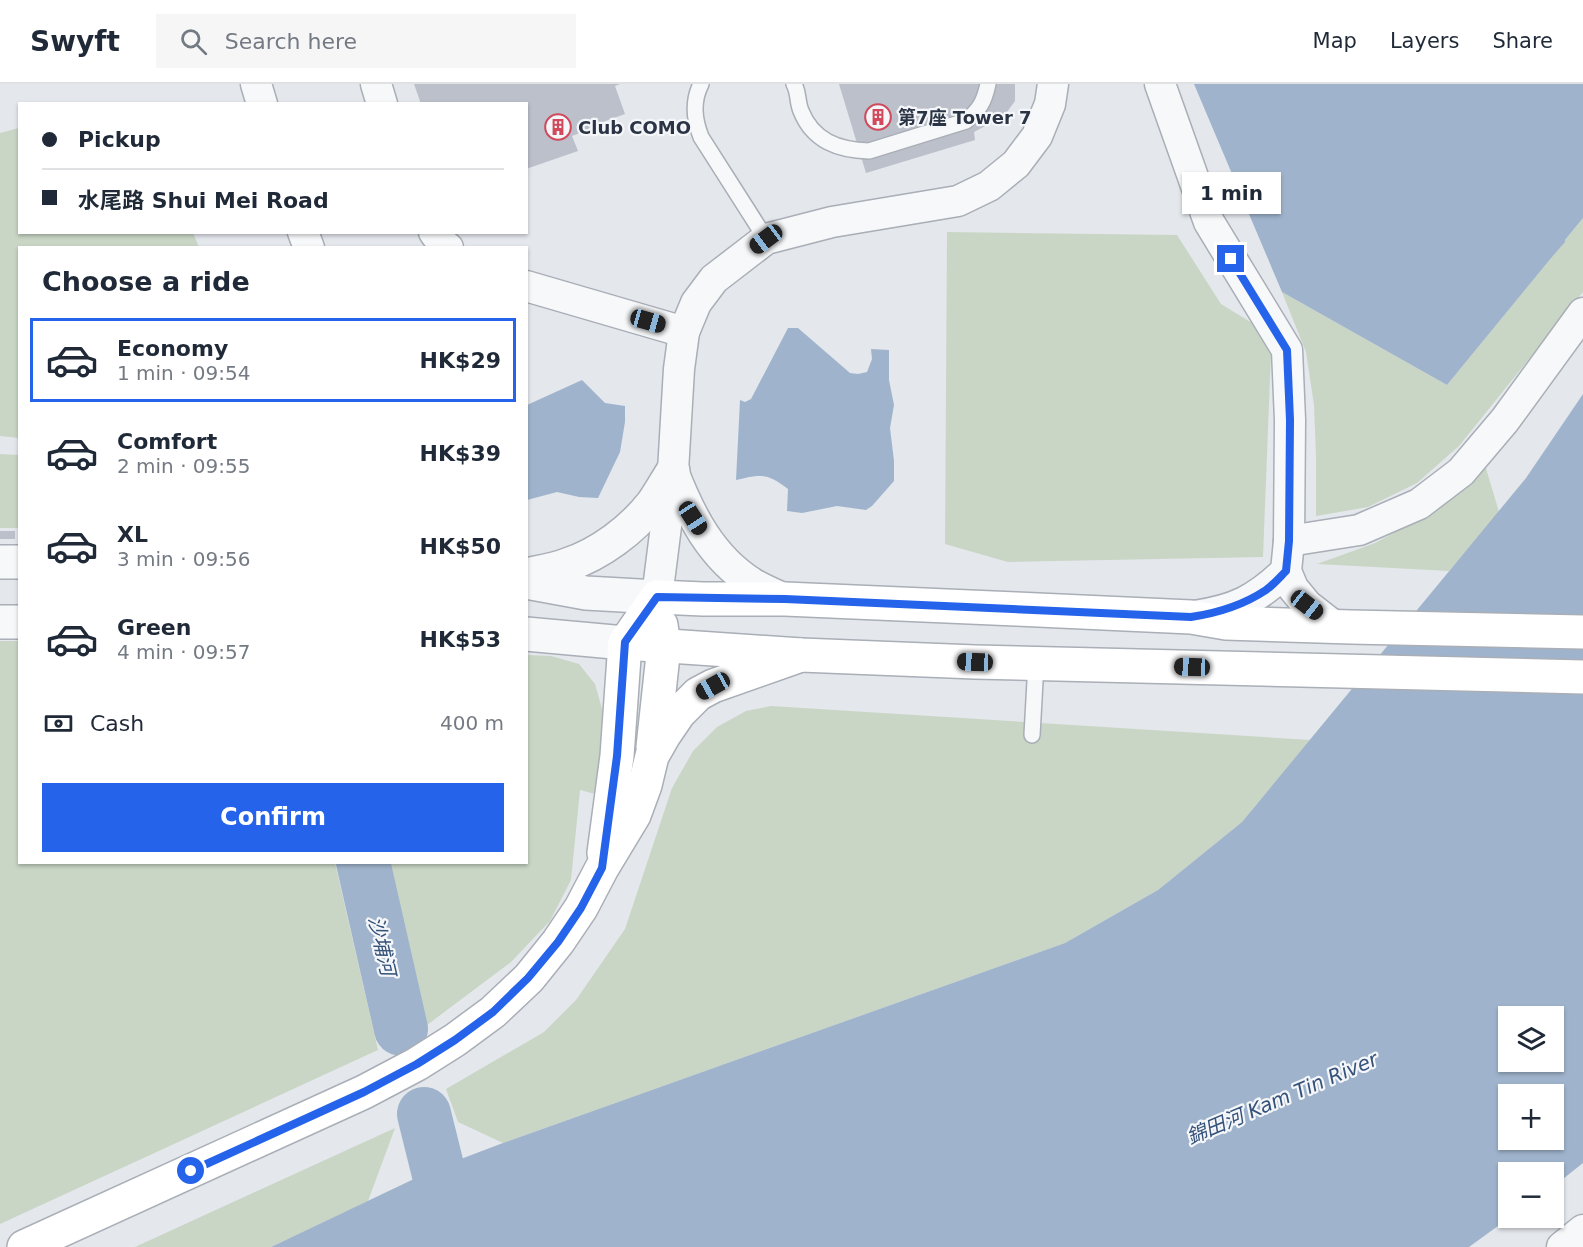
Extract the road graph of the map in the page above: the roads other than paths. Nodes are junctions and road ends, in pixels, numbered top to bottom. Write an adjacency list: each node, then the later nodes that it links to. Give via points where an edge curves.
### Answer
1 (256, 84): 8 (street)
2 (376, 84): 9 (street)
3 (701, 84): 11 (lane, via 695,120 701,137)
4 (794, 84): 5 (lane, via 808,126 822,139 855,151 869,151 966,121 978,111)
5 (988, 84)
6 (1053, 84): 11 (street, via 1050,104 1037,136 1016,164 989,186 958,201 832,222)
7 (1160, 84): 17 (street, via 1209,222 1287,350)
8 (261, 102)
9 (381, 102)
10 (435, 234): 12 (street)
11 (766, 239): 15 (street, via 714,279 696,303)
12 (446, 246)
13 (528, 287): 15 (street)
14 (1583, 313): 17 (street, via 1505,420 1461,472 1419,504 1359,530)
15 (684, 332): 16 (street)
16 (673, 471): 21 (street, via 631,527 605,546 566,566); 23 (street); 24 (street, via 693,518 721,558 751,582)
17 (1289, 541): 20 (street)
18 (0, 562): 19 (street)
19 (18, 562)
20 (1286, 571): 25 (street, via 1268,589 1243,603); 28 (street, via 1307,605)
21 (528, 574)
22 (528, 582): 23 (street, via 586,593)
23 (657, 597): 24 (main road); 31 (main road); 32 (main road)
24 (785, 599): 25 (main road)
25 (1191, 617): 28 (main road, via 1226,623)
26 (0, 622): 27 (street)
27 (18, 622)
28 (1342, 627): 29 (main road)
29 (1583, 632)
30 (528, 634): 31 (street)
31 (625, 642): 32 (main road); 38 (main road, via 617,756)
32 (664, 646): 33 (main road); 37 (main road)
33 (801, 655): 34 (main road); 37 (main road, via 698,694 679,713)
34 (1036, 663): 35 (main road); 36 (lane)
35 (1583, 677)
36 (1032, 735)
37 (652, 756): 38 (main road, via 634,815)
38 (602, 868): 40 (main road, via 581,908 528,978 493,1012 455,1040 364,1092)
39 (1583, 1230): 41 (street)
40 (24, 1247)
41 (1562, 1247)

